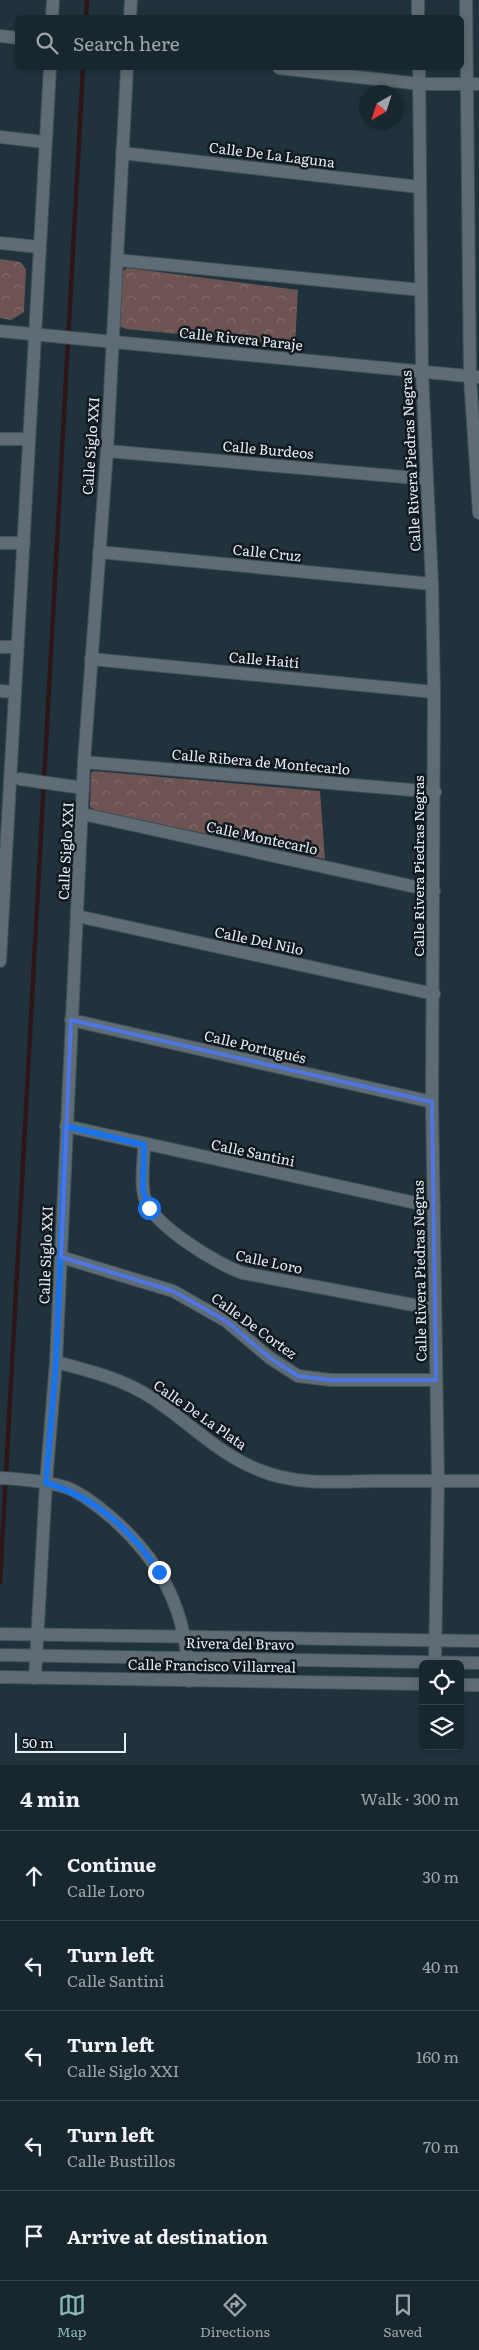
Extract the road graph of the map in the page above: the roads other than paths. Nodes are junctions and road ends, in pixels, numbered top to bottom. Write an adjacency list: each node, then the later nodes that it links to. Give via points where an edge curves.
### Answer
1 (53, 0): 5 (street)
2 (132, 0): 6 (street)
3 (418, 0): 7 (street)
4 (466, 0): 15 (street)
5 (52, 15)
6 (130, 15)
7 (418, 15)
8 (0, 36): 9 (street)
9 (15, 38)
10 (50, 70): 17 (street)
11 (127, 70): 18 (street, Calle Siglo XXI)
12 (297, 70): 14 (street)
13 (419, 70): 14 (street, Calle Rivera Piedras Negras)
14 (420, 84): 15 (street); 20 (street, Calle Rivera Piedras Negras)
15 (473, 84): 19 (street)
16 (0, 138): 17 (street)
17 (44, 142): 22 (street)
18 (122, 153): 20 (street, Calle De La Laguna); 23 (street, Calle Siglo XXI)
19 (473, 181): 29 (street)
20 (419, 187): 24 (street, Calle Rivera Piedras Negras)
21 (0, 243): 22 (street)
22 (39, 247): 26 (street)
23 (117, 260): 24 (street); 27 (street, Calle Siglo XXI)
24 (421, 290): 28 (street, Calle Rivera Piedras Negras)
25 (0, 331): 26 (street, Calle Rivera Paraje)
26 (34, 334): 27 (street, Calle Rivera Paraje); 31 (street)
27 (113, 342): 28 (street, Calle Rivera Paraje); 32 (street, Calle Siglo XXI)
28 (422, 372): 29 (street, Calle Rivera Paraje); 33 (street, Calle Rivera Piedras Negras)
29 (475, 377): 34 (street)
30 (0, 439): 31 (street)
31 (29, 439): 36 (street)
32 (107, 451): 33 (street, Calle Burdeos); 37 (street, Calle Siglo XXI)
33 (427, 479): 38 (street, Calle Rivera Piedras Negras)
34 (479, 513)
35 (0, 543): 36 (street)
36 (24, 544): 40 (street)
37 (99, 552): 38 (street, Calle Cruz); 41 (street, Calle Siglo XXI)
38 (432, 584): 44 (street, Calle Rivera Piedras Negras)
39 (0, 647): 40 (street)
40 (17, 647): 43 (street)
41 (91, 659): 44 (street, Calle Haití); 47 (street, Calle Siglo XXI)
42 (0, 691): 43 (street)
43 (14, 692): 45 (street)
44 (434, 692): 51 (street, Calle Rivera Piedras Negras)
45 (6, 723): 46 (street)
46 (5, 760): 48 (street); 50 (street)
47 (84, 762): 49 (street, Calle Siglo XXI); 51 (street, Calle Ribera de Montecarlo)
48 (21, 779): 49 (street); 50 (street)
49 (83, 788): 52 (street, Calle Siglo XXI)
50 (4, 790): 54 (street)
51 (434, 792): 53 (street, Calle Rivera Piedras Negras)
52 (83, 814): 53 (street, Calle Montecarlo); 55 (street, Calle Siglo XXI)
53 (434, 891): 57 (street, Calle Rivera Piedras Negras)
54 (1, 896): 56 (street)
55 (77, 916): 57 (street, Calle Del Nilo); 58 (street, Calle Siglo XXI)
56 (0, 961)
57 (434, 994): 59 (street, Calle Rivera Piedras Negras)
58 (71, 1020): 59 (street, Calle Portugués); 60 (street, Calle Siglo XXI)
59 (432, 1102): 62 (street, Calle Rivera Piedras Negras)
60 (66, 1126): 61 (street, Calle Santini); 63 (street, Calle Siglo XXI)
61 (144, 1145): 62 (street, Calle Santini); 64 (street, Calle Loro, via 143,1190 149,1208 180,1236 225,1267)
62 (434, 1207): 64 (street, Calle Rivera Piedras Negras)
63 (61, 1257): 65 (street, Calle Siglo XXI); 66 (street, Calle De Cortez, via 173,1291 226,1321 270,1358 298,1376 331,1380)
64 (435, 1309): 66 (street, Calle Rivera Piedras Negras)
65 (56, 1362): 68 (street, Calle De La Plata, via 115,1378 138,1390 227,1454 261,1471 286,1478 324,1482); 70 (street, Calle Siglo XXI)
66 (436, 1380): 68 (street, Calle Rivera Piedras Negras)
67 (0, 1478): 70 (street)
68 (438, 1481): 69 (street, Calle De La Plata); 75 (street, Calle Rivera Piedras Negras)
69 (479, 1481)
70 (46, 1483): 72 (street, Calle Siglo XXI); 73 (street, via 85,1498 142,1547 171,1594)
71 (0, 1634): 72 (street, Rivera del Bravo)
72 (38, 1635): 73 (street, Rivera del Bravo); 77 (street, Calle Siglo XXI)
73 (186, 1638): 75 (street, Rivera del Bravo); 78 (street)
74 (479, 1640): 75 (street, Rivera del Bravo)
75 (435, 1641): 79 (street, Calle Rivera Piedras Negras)
76 (0, 1655): 77 (street, Rivera del Bravo)
77 (36, 1656): 78 (street, Rivera del Bravo); 84 (street, Calle Siglo XXI)
78 (188, 1658): 80 (street, Rivera del Bravo); 85 (street)
79 (435, 1660)
80 (419, 1663)
81 (464, 1663): 82 (street, Rivera del Bravo)
82 (479, 1663)
83 (0, 1677): 84 (street, Calle Francisco Villarreal)
84 (35, 1678): 85 (street, Calle Francisco Villarreal)
85 (189, 1680): 86 (street, Calle Francisco Villarreal)
86 (419, 1684)
87 (464, 1685): 88 (street)
88 (479, 1685)

